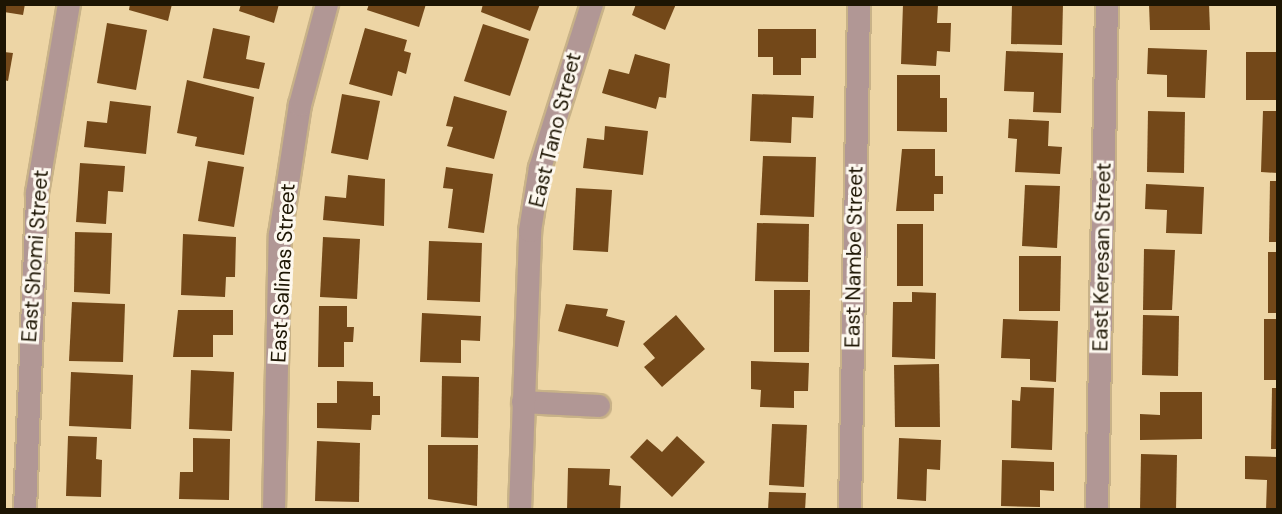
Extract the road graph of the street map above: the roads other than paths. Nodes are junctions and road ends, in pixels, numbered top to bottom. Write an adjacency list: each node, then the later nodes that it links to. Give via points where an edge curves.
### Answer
1 (69, 4): 8 (street, East Shomi Street, via 37,193)
2 (327, 4): 9 (street, East Salinas Street, via 300,105 280,236)
3 (592, 4): 6 (street, East Tano Street, via 540,168 528,267)
4 (859, 4): 11 (street, East Nambe Street)
5 (1107, 4): 12 (street, East Keresan Street)
6 (523, 402): 7 (street); 10 (street, East Tano Street)
7 (598, 406)
8 (25, 510)
9 (274, 510)
10 (520, 510)
11 (850, 510)
12 (1097, 510)

